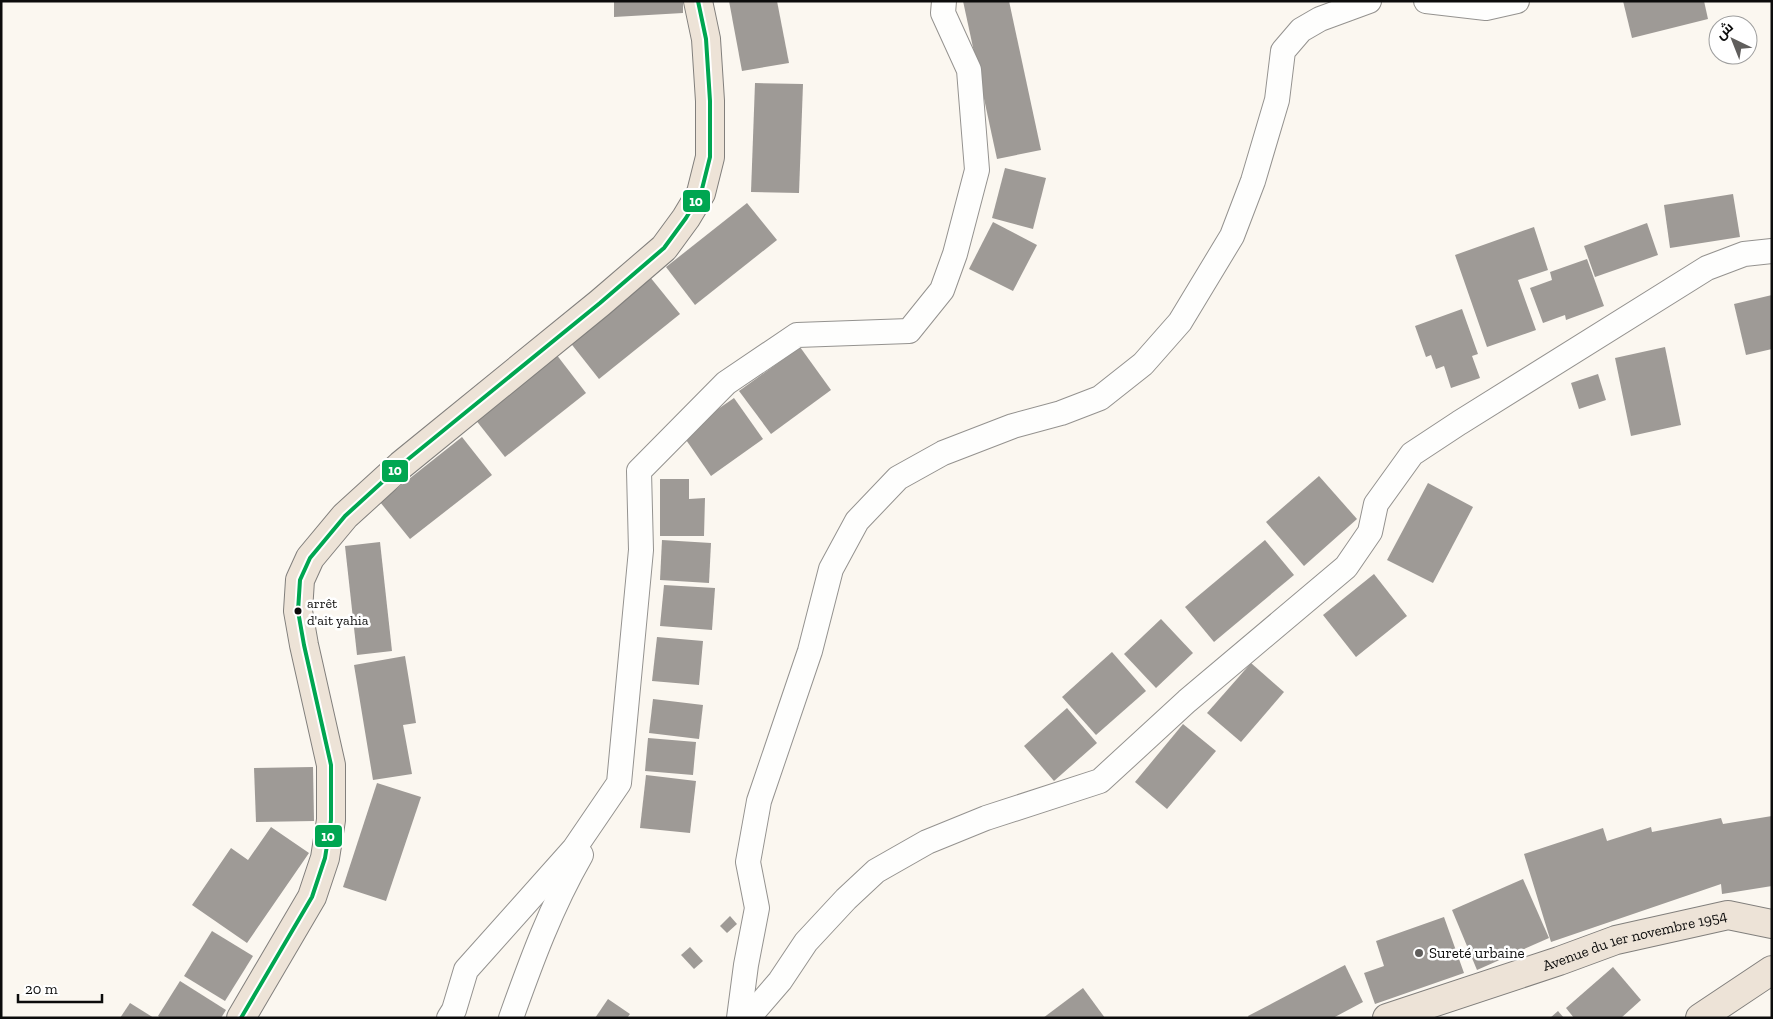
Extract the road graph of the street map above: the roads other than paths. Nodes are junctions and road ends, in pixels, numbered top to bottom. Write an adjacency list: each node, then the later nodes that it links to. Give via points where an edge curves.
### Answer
1 (698, 1): 10 (main road, via 706,39 710,157 701,193 686,218 664,248 401,465 345,516 310,558 300,580 298,611 331,765 331,820 325,858 312,897)
2 (944, 1): 7 (street, via 943,13 969,70 977,170 942,290 909,331 797,335 726,383 639,471 641,550 619,783)
3 (1369, 1): 13 (street, via 1320,19 1301,30 1284,51 1277,100 1254,181 1232,236 1180,322 1143,364 1100,398 943,453 898,478 857,521 831,569 810,652 759,801 748,862 757,908)
4 (1426, 1): 5 (street, via 1486,8)
5 (1517, 1)
6 (1772, 251): 14 (street, via 1744,254 1708,268 1412,454 1376,504 1370,532 1346,567 1187,701 1100,781 986,818 927,842 876,871 806,942 780,981)
7 (603, 806): 11 (street, via 574,849 466,970); 12 (street, via 587,845 561,890)
8 (1772, 924): 15 (main road, Avenue du 1er novembre 1954, via 1728,915 1616,940)
9 (1772, 970): 16 (main road)
10 (241, 1018)
11 (449, 1018)
12 (511, 1018)
13 (739, 1018)
14 (748, 1018)
15 (1387, 1018)
16 (1700, 1018)

